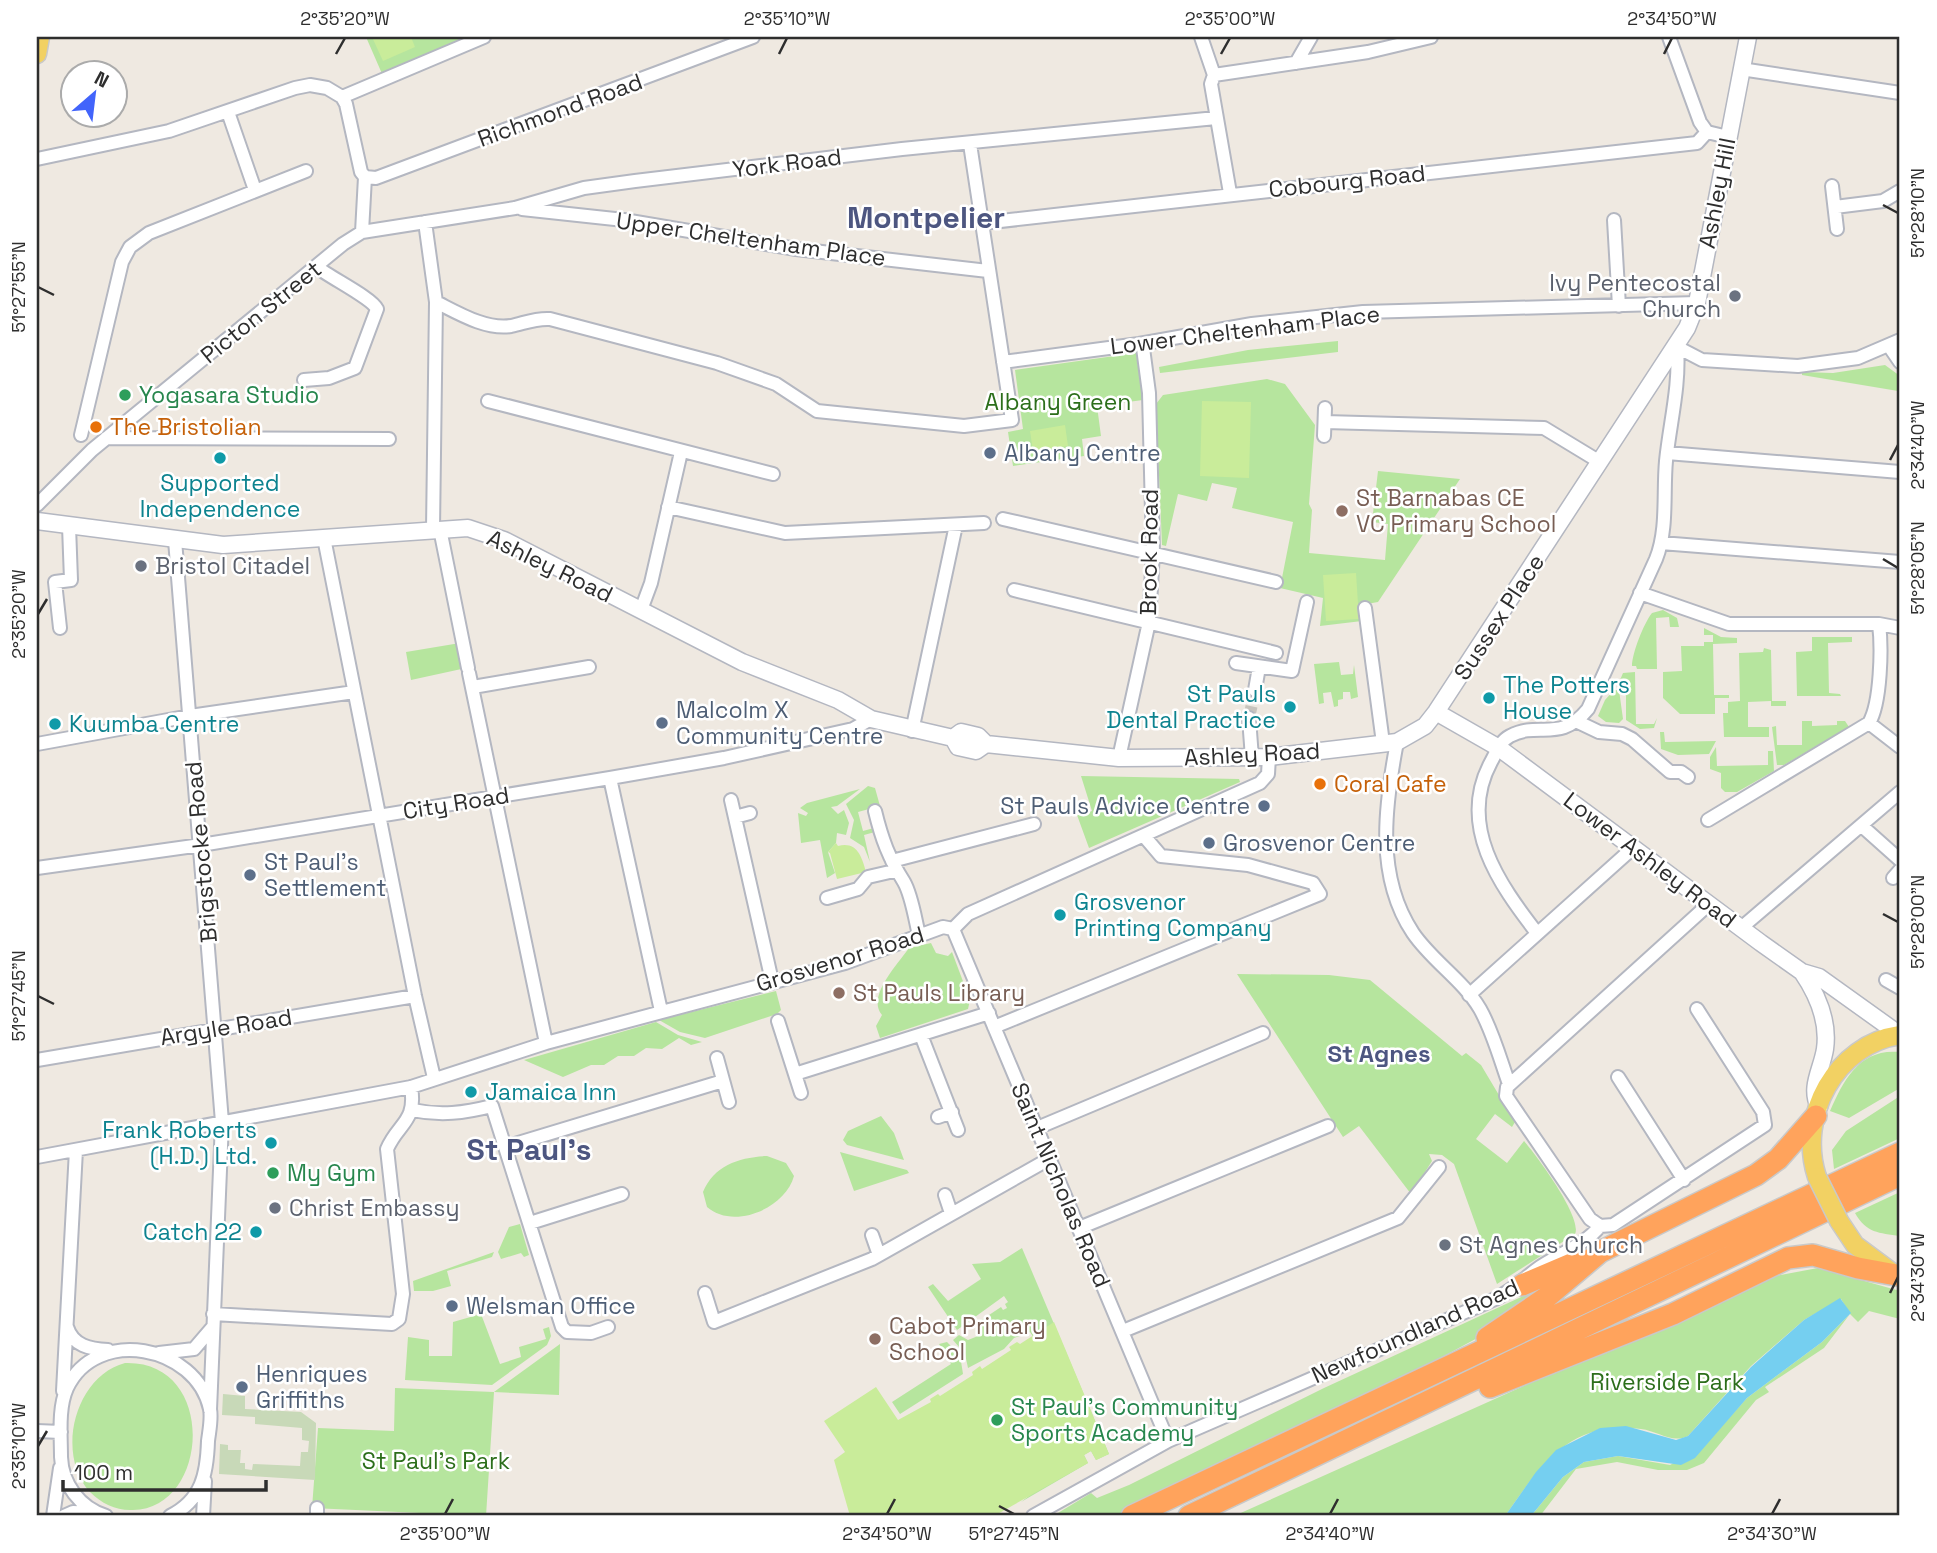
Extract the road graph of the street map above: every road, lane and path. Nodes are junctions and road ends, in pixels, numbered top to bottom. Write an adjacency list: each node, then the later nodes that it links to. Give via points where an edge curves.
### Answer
1 (40, 37): 9 (main road)
2 (484, 37): 14 (street)
3 (753, 37): 22 (street, Richmond Road, via 376,178)
4 (1200, 37): 12 (street)
5 (1311, 37): 10 (street)
6 (1431, 37): 10 (street)
7 (1670, 37): 17 (street)
8 (1748, 37): 11 (main road, Ashley Hill)
9 (37, 54)
10 (1296, 62): 12 (street)
11 (1741, 69): 13 (street); 18 (main road, Ashley Hill)
12 (1214, 75): 16 (street)
13 (1900, 93)
14 (342, 97): 15 (street, via 327,88 310,86); 22 (street)
15 (228, 112): 20 (street, via 169,131); 24 (street)
16 (1216, 118): 19 (street, York Road); 26 (street)
17 (1707, 132): 18 (street); 26 (street, Cobourg Road, via 1697,143)
18 (1728, 137): 37 (main road, Ashley Hill)
19 (970, 144): 28 (street, York Road, via 584,188); 31 (street)
20 (37, 159)
21 (306, 171): 24 (street)
22 (365, 177): 33 (street)
23 (1832, 186): 27 (street)
24 (255, 190): 48 (street, via 149,233 130,247 122,262)
25 (1900, 191): 27 (street, via 1884,201)
26 (1230, 193): 31 (street, Cobourg Road)
27 (1835, 207): 32 (street)
28 (515, 208): 30 (street, York Road); 35 (street, Upper Cheltenham Place, via 624,220 796,249)
29 (1614, 220): 38 (street)
30 (425, 222): 33 (street, York Road); 36 (street)
31 (983, 223): 35 (street)
32 (1837, 229)
33 (362, 232): 34 (street, Picton Street)
34 (317, 267): 44 (street, via 369,299 377,309 355,368 329,378); 50 (street, Picton Street)
35 (988, 271): 42 (street)
36 (436, 302): 42 (street, via 491,325 550,319 704,359 776,384 817,411 964,426 1013,420); 64 (street)
37 (1697, 303): 38 (street, Lower Cheltenham Place); 41 (main road, Ashley Hill)
38 (1619, 306): 40 (street, Lower Cheltenham Place, via 1363,312 1252,324)
39 (1895, 343): 41 (street, via 1858,358 1798,366 1702,359); 43 (street)
40 (1139, 344): 42 (street, Lower Cheltenham Place); 68 (street, Brook Road, via 1149,393)
41 (1677, 347): 53 (street, via 1679,374); 54 (main road, Sussex Place)
42 (1003, 362)
43 (1900, 362)
44 (304, 380)
45 (488, 401): 52 (street)
46 (1325, 408): 47 (street)
47 (1325, 422): 49 (street); 54 (street, via 1544,428)
48 (82, 435)
49 (1324, 436)
50 (106, 438): 51 (street); 57 (street, Picton Street)
51 (389, 439)
52 (681, 452): 56 (street); 58 (street)
53 (1667, 453): 55 (street); 67 (street)
54 (1600, 462): 87 (main road, Sussex Place)
55 (1900, 472)
56 (773, 474)
57 (37, 505)
58 (668, 508): 62 (street, via 785,533); 75 (street)
59 (1003, 519): 68 (street)
60 (37, 522): 63 (main road, Ashley Road)
61 (984, 523): 62 (street)
62 (956, 525): 93 (street)
63 (69, 526): 66 (main road, Ashley Road); 78 (street, via 71,580 55,582)
64 (437, 529): 65 (main road, Ashley Road); 75 (main road, Ashley Road, via 488,533); 84 (street)
65 (324, 538): 66 (main road, Ashley Road, via 223,545); 86 (street)
66 (175, 540): 88 (street, Brigstocke Road)
67 (1661, 543): 69 (street); 72 (street)
68 (1153, 552): 70 (street); 76 (street, Brook Road)
69 (1900, 562)
70 (1276, 582)
71 (1014, 590): 76 (street)
72 (1640, 593): 77 (street, via 1729,624); 91 (street, via 1588,709)
73 (1307, 602): 83 (street, via 1292,671)
74 (1365, 608): 94 (street)
75 (641, 610): 90 (main road, Ashley Road, via 742,662)
76 (1149, 622): 80 (street); 98 (street, Brook Road)
77 (1879, 624): 79 (street); 92 (street, via 1881,650)
78 (60, 628)
79 (1900, 628)
80 (1276, 653)
81 (1236, 663): 83 (street)
82 (589, 667): 84 (street)
83 (1259, 667): 85 (street)
84 (473, 687): 103 (street)
85 (1255, 690)
86 (354, 692): 88 (street); 107 (street)
87 (1436, 712): 94 (main road, Ashley Road, via 1425,726); 97 (main road)
88 (190, 716): 95 (street); 113 (street, Brigstocke Road)
89 (1249, 718): 99 (street)
90 (871, 719): 93 (main road, Ashley Road); 101 (street, City Road, via 853,729 810,739)
91 (1577, 722): 97 (street, via 1566,728 1513,735); 100 (street, via 1627,737 1670,772)
92 (1869, 723): 96 (street); 109 (street)
93 (912, 731): 98 (main road, Ashley Road, via 953,738 958,747 976,751 986,744)
94 (1390, 742): 99 (main road, Ashley Road); 128 (street, via 1386,842 1392,882 1413,934)
95 (37, 744)
96 (1900, 747)
97 (1499, 748): 114 (main road, Lower Ashley Road); 122 (street, via 1486,772 1479,830 1497,877)
98 (1119, 758): 99 (main road, Ashley Road)
99 (1261, 758): 112 (street, Grosvenor Road, via 1268,774 1260,783)
100 (1688, 777)
101 (610, 778): 103 (street, City Road); 131 (street)
102 (1900, 792): 111 (street)
103 (495, 797): 107 (street, City Road); 139 (street)
104 (731, 800): 108 (street)
105 (875, 811): 116 (street)
106 (750, 813): 108 (street)
107 (379, 815): 113 (street, City Road); 129 (street)
108 (735, 817): 126 (street)
109 (1708, 820)
110 (1034, 824): 116 (street)
111 (1863, 827): 115 (street); 120 (street)
112 (1144, 836): 121 (street, Grosvenor Road, via 968,914); 134 (street, via 1161,856 1248,865 1313,883 1320,894)
113 (201, 845): 117 (street, City Road); 135 (street, Brigstocke Road)
114 (1634, 847): 119 (main road, Lower Ashley Road); 122 (street)
115 (1900, 860)
116 (893, 866): 118 (street, via 868,877 858,889); 123 (street, via 905,883)
117 (37, 868)
118 (827, 898)
119 (1709, 904): 120 (main road, Lower Ashley Road); 147 (street)
120 (1741, 928): 124 (main road, Lower Ashley Road)
121 (953, 929): 123 (street, Grosvenor Road, via 943,927); 132 (street, Saint Nicholas Road)
122 (1537, 933): 128 (street)
123 (919, 935): 126 (street, Grosvenor Road, via 845,963)
124 (1802, 972): 138 (main road, Lower Ashley Road, via 1819,977); 152 (main road, Lower Ashley Road, via 1818,998 1825,1028 1825,1051 1815,1092)
125 (1886, 980): 127 (street)
126 (772, 981): 131 (street, Grosvenor Road)
127 (1900, 988)
128 (1469, 995): 147 (street, via 1480,1009)
129 (415, 996): 135 (street, Argyle Road); 144 (street)
130 (1697, 1009): 165 (street, Newfoundland Road, via 1766,1123)
131 (661, 1011): 139 (street, Grosvenor Road)
132 (989, 1013): 134 (street, Saint Nicholas Road); 137 (street)
133 (778, 1021): 142 (street)
134 (994, 1027): 156 (street, Saint Nicholas Road)
135 (215, 1028): 141 (street, Argyle Road); 154 (street, Brigstocke Road)
136 (1263, 1033): 156 (street)
137 (921, 1035): 142 (street); 151 (street)
138 (1900, 1035): 152 (main road, via 1866,1045 1849,1056)
139 (546, 1043): 144 (street, Grosvenor Road)
140 (717, 1058): 145 (street)
141 (37, 1060)
142 (794, 1074): 148 (street)
143 (1619, 1077): 165 (street)
144 (434, 1078): 146 (street, Grosvenor Road)
145 (723, 1081): 149 (street); 158 (street)
146 (411, 1087): 150 (street); 154 (street, Grosvenor Road)
147 (1508, 1090): 170 (street, via 1590,1219)
148 (801, 1093)
149 (729, 1102)
150 (412, 1110): 158 (street, via 463,1114 492,1106); 178 (street, via 387,1149 403,1294 399,1319 392,1324)
151 (952, 1112): 153 (street); 157 (street)
152 (1818, 1112): 173 (highway, via 1778,1159 1756,1175); 175 (main road, bridge, via 1811,1149 1817,1177 1855,1245)
153 (938, 1117)
154 (222, 1122): 159 (street, Grosvenor Road); 178 (street, Brigstocke Road)
155 (1328, 1126): 171 (street)
156 (1037, 1128): 162 (street, Saint Nicholas Road)
157 (958, 1130)
158 (505, 1147): 169 (street)
159 (76, 1150): 161 (street, Grosvenor Road); 179 (street)
160 (1900, 1153): 185 (highway)
161 (37, 1157)
162 (1049, 1159): 168 (street); 171 (street, Saint Nicholas Road)
163 (1439, 1167): 182 (street, via 1398,1218)
164 (1900, 1175): 191 (highway)
165 (1684, 1180): 170 (street, Newfoundland Road, via 1613,1226)
166 (622, 1194): 169 (street)
167 (945, 1195): 168 (street)
168 (951, 1213): 174 (street)
169 (530, 1223): 180 (street, via 564,1330 591,1333)
170 (1600, 1226): 176 (street, Newfoundland Road)
171 (1079, 1228): 182 (street, Saint Nicholas Road)
172 (872, 1235): 174 (street)
173 (1600, 1252): 176 (highway); 185 (highway, via 1515,1319)
174 (879, 1255): 177 (street, via 714,1322)
175 (1898, 1275): 191 (highway, via 1813,1255 1788,1258 1592,1348)
176 (1521, 1285): 190 (street, Newfoundland Road)
177 (705, 1293)
178 (213, 1314): 181 (street, Brigstocke Road)
179 (65, 1324): 183 (street, via 75,1342); 186 (street)
180 (608, 1327)
181 (212, 1328): 184 (street, via 194,1349); 187 (street, Brigstocke Road)
182 (1122, 1331): 190 (street, Saint Nicholas Road)
183 (111, 1350): 184 (street); 186 (street, via 80,1368)
184 (159, 1353): 187 (street, via 189,1373)
185 (1397, 1390): 200 (highway)
186 (63, 1401): 189 (street)
187 (210, 1410): 193 (street, Brigstocke Road)
188 (37, 1431): 189 (street)
189 (61, 1432): 192 (street)
190 (1168, 1441): 199 (street, Newfoundland Road)
191 (1328, 1450): 201 (highway)
192 (61, 1461): 194 (street, via 76,1496); 195 (street)
193 (205, 1480): 197 (street, via 191,1500); 198 (street, Brigstocke Road)
194 (102, 1515): 196 (street, via 73,1512)
195 (53, 1516)
196 (64, 1516)
197 (170, 1516)
198 (203, 1516)
199 (1033, 1516)
200 (1132, 1516)
201 (1189, 1516)

